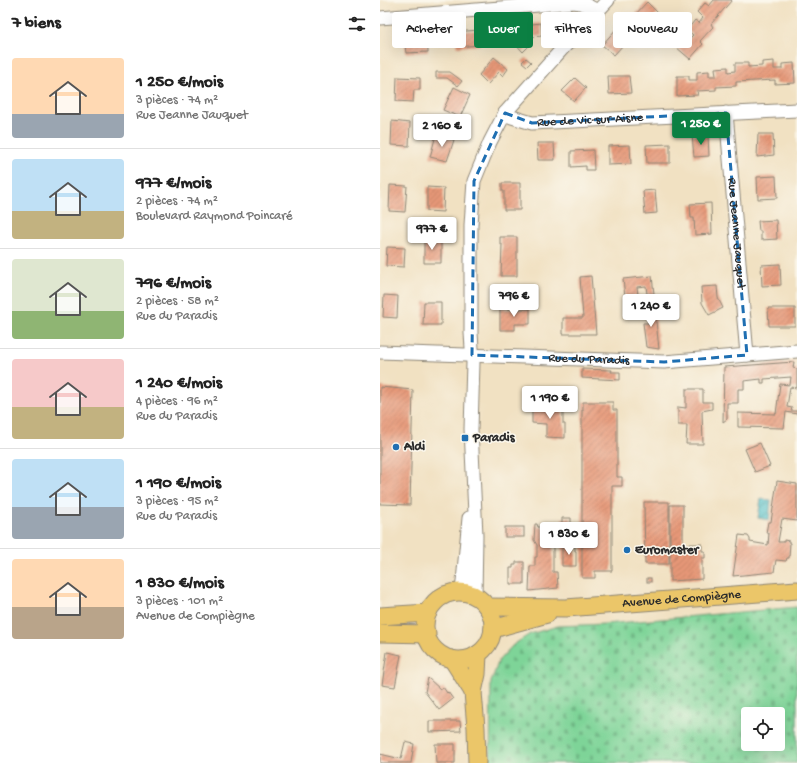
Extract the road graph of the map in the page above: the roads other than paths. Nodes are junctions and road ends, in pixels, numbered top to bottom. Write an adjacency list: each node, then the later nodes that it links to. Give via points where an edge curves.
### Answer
1 (608, 0): 2 (street)
2 (597, 12): 3 (street, via 584,3 574,2)
3 (380, 18)
4 (563, 48): 6 (street)
5 (797, 110): 7 (street, Rue de Vic-sur-Aisne)
6 (505, 113): 7 (street, Rue de Vic-sur-Aisne, via 532,123); 11 (street, via 474,182 471,225)
7 (726, 113): 10 (street, Rue Jeanne Jauquet)
8 (797, 351): 10 (street, Rue du Paradis)
9 (380, 352): 11 (street, Rue du Paradis)
10 (747, 354): 11 (street, Rue du Paradis, via 664,362)
11 (472, 355): 13 (street)
12 (797, 590): 14 (main road, Avenue de Compiègne)
13 (475, 598): 14 (main road, Avenue de Compiègne); 15 (main road, via 451,593 441,597); 17 (main road, via 492,617)
14 (566, 608): 17 (main road, Avenue de Compiègne)
15 (428, 613): 16 (main road); 19 (main road)
16 (380, 616)
17 (493, 628): 20 (main road, via 491,639)
18 (380, 633): 19 (main road)
19 (427, 634): 21 (main road, via 440,654)
20 (478, 654): 21 (main road, via 465,659); 22 (main road)
21 (452, 659): 22 (main road)
22 (473, 692): 23 (main road)
23 (477, 763)

